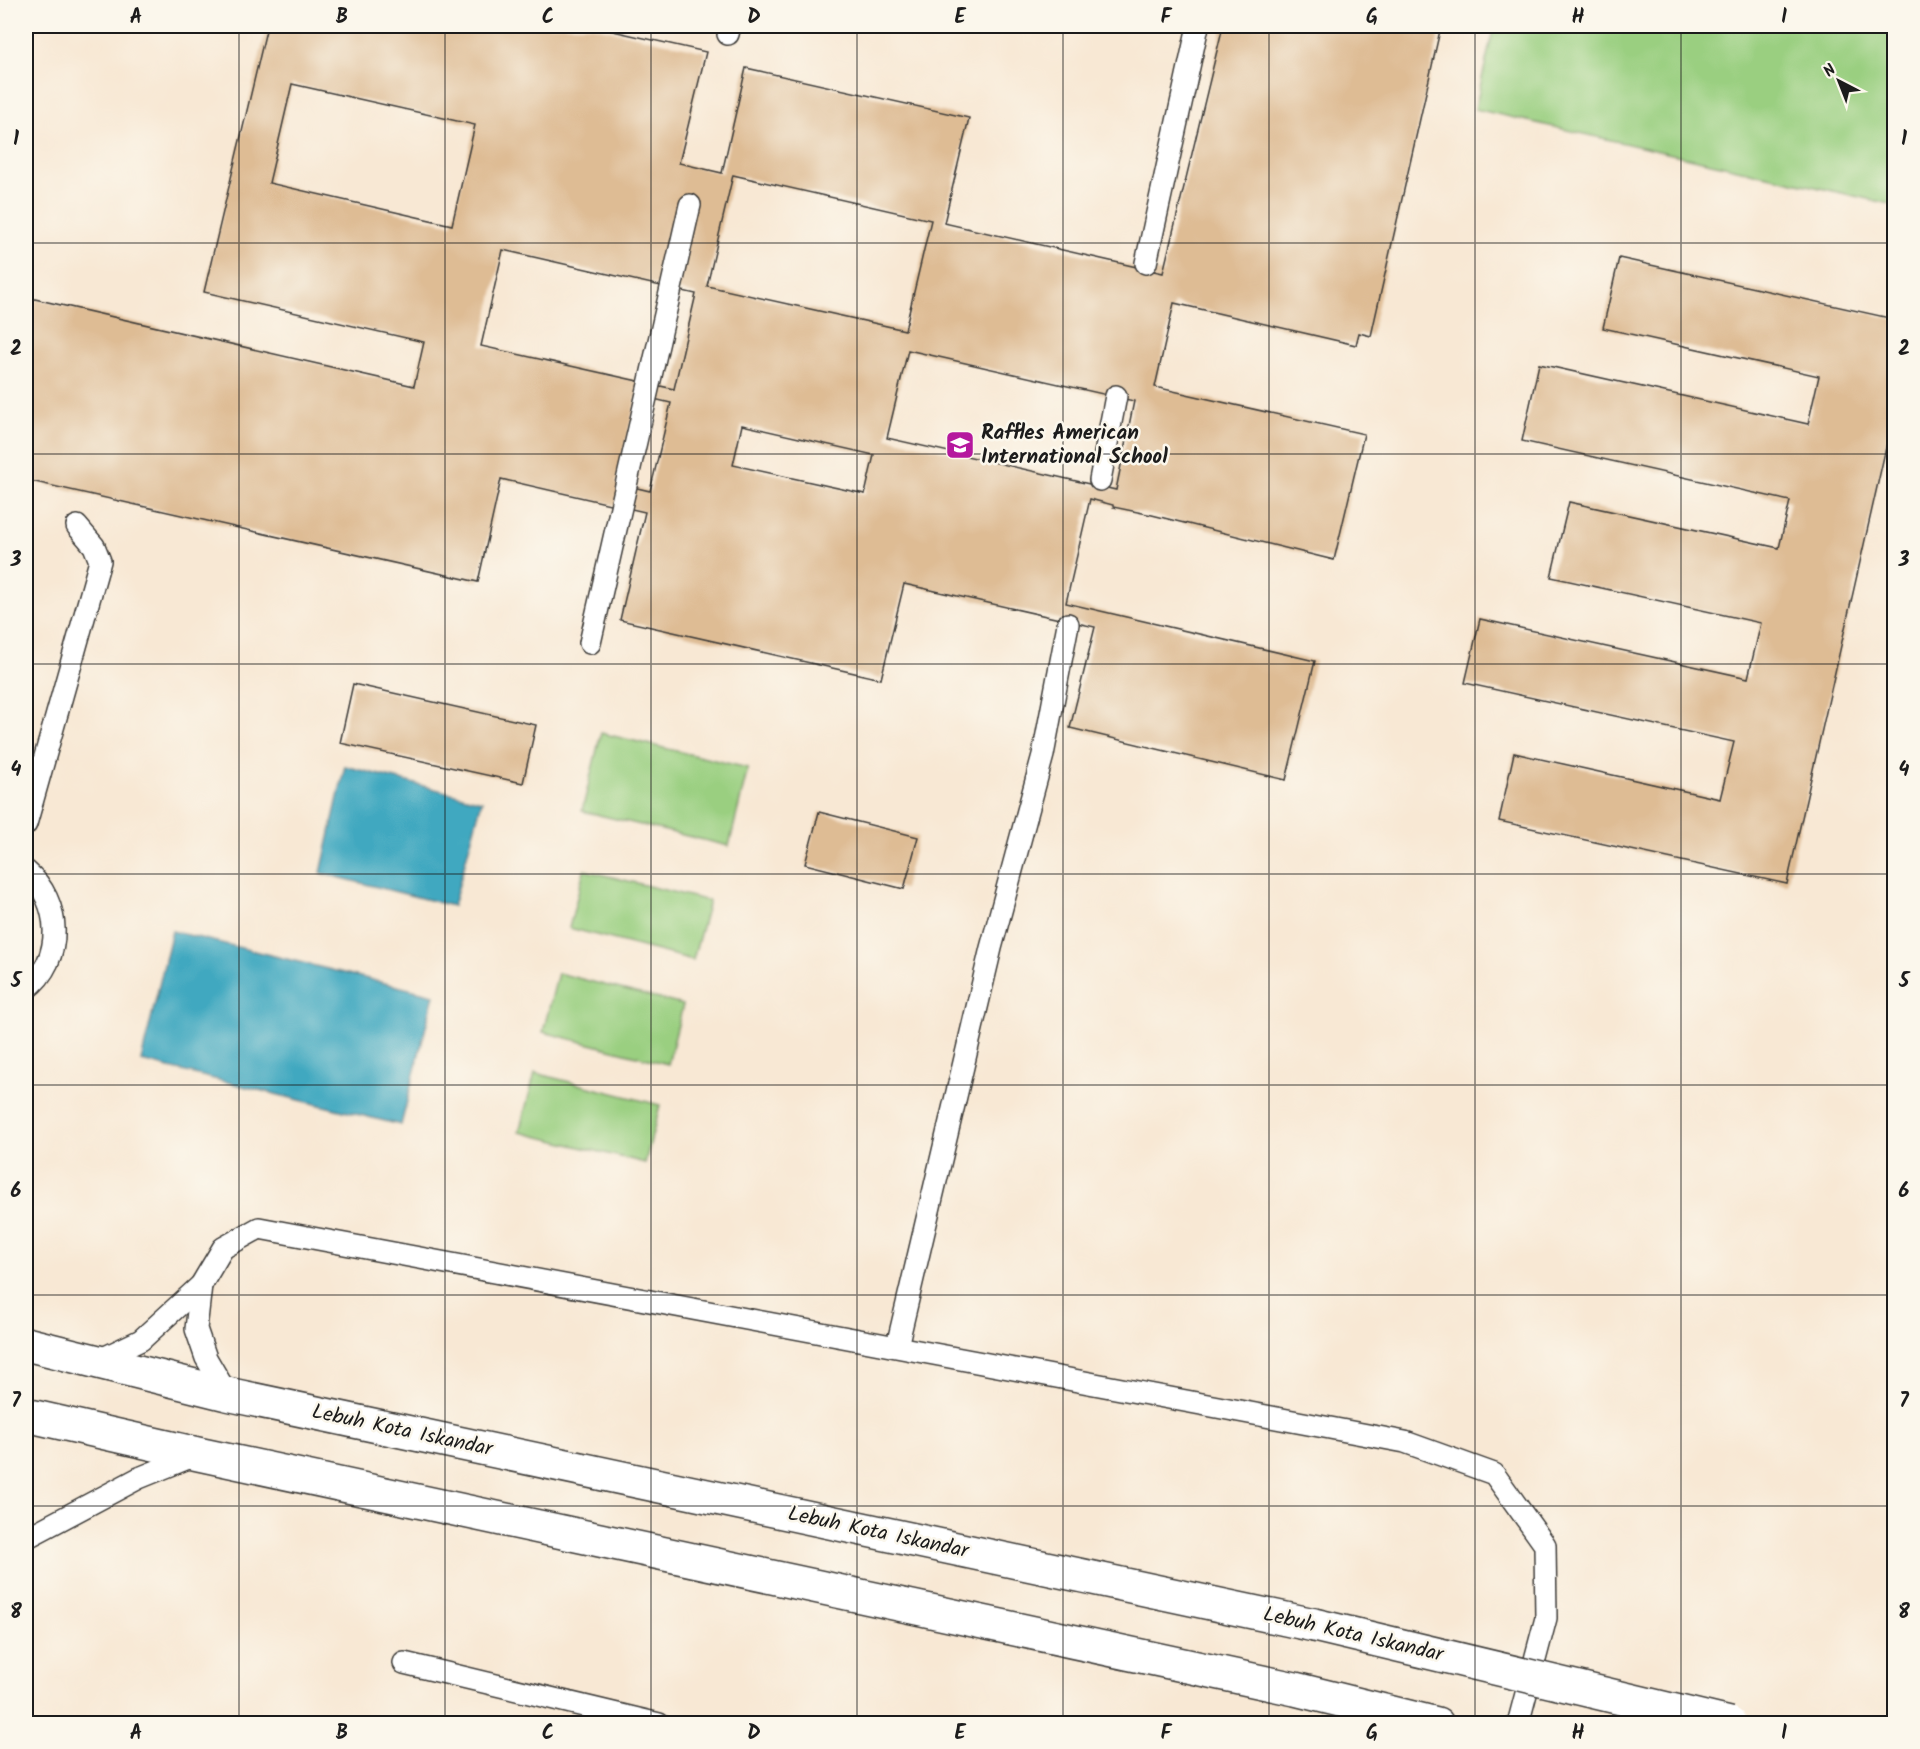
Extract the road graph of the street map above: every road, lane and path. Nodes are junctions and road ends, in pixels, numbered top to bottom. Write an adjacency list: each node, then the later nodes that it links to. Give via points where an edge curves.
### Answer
1 (1198, 26): 3 (lane)
2 (690, 205): 8 (lane)
3 (1146, 263)
4 (1116, 396): 5 (lane)
5 (1100, 480)
6 (77, 526): 9 (lane, via 100,561)
7 (1068, 624): 14 (lane, via 1043,755 991,948)
8 (590, 643)
9 (26, 824)
10 (26, 871): 11 (lane, via 50,902 55,929 51,956)
11 (26, 989)
12 (201, 1286): 14 (lane, via 223,1248 259,1228); 15 (lane, via 141,1340); 16 (lane, via 196,1329 206,1358)
13 (26, 1344): 15 (highway, Lebuh Kota Iskandar)
14 (897, 1346): 23 (lane, via 1405,1442 1494,1474 1545,1545 1546,1618)
15 (97, 1361): 16 (highway, Lebuh Kota Iskandar)
16 (228, 1394): 24 (highway, Lebuh Kota Iskandar, bridge, via 1314,1625)
17 (26, 1415): 18 (highway)
18 (198, 1454): 19 (lane, via 139,1478); 22 (highway, via 1294,1689)
19 (26, 1538)
20 (405, 1663): 21 (lane)
21 (659, 1724)
22 (1437, 1724)
23 (1518, 1724)
24 (1730, 1724)

